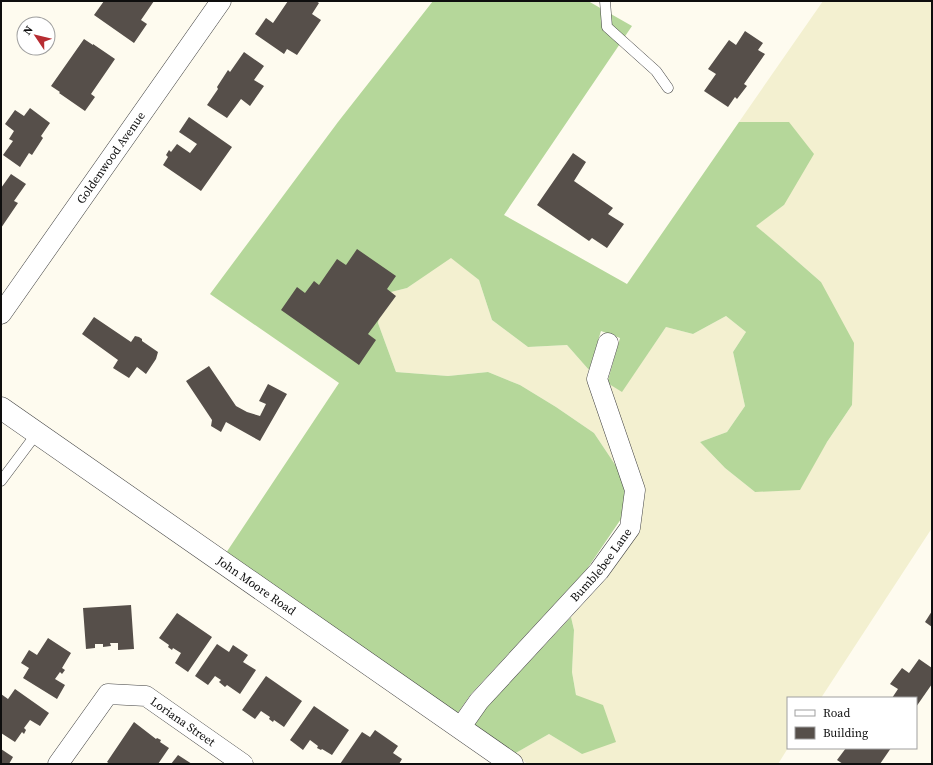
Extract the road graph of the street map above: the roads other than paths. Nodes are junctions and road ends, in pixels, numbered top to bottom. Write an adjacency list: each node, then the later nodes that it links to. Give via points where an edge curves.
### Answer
1 (221, 1): 4 (street, Goldenwood Avenue)
2 (605, 1): 3 (lane, via 607,27 656,71)
3 (668, 88)
4 (1, 314)
5 (608, 343): 9 (street, Bumblebee Lane, via 597,379 635,490 630,528 599,571 479,701)
6 (1, 408): 7 (street, John Moore Road)
7 (37, 433): 8 (lane); 9 (street, John Moore Road)
8 (1, 481)
9 (460, 728): 12 (street, John Moore Road)
10 (58, 764): 11 (street, Loriana Street, via 108,694 146,696)
11 (243, 764)
12 (512, 764)

